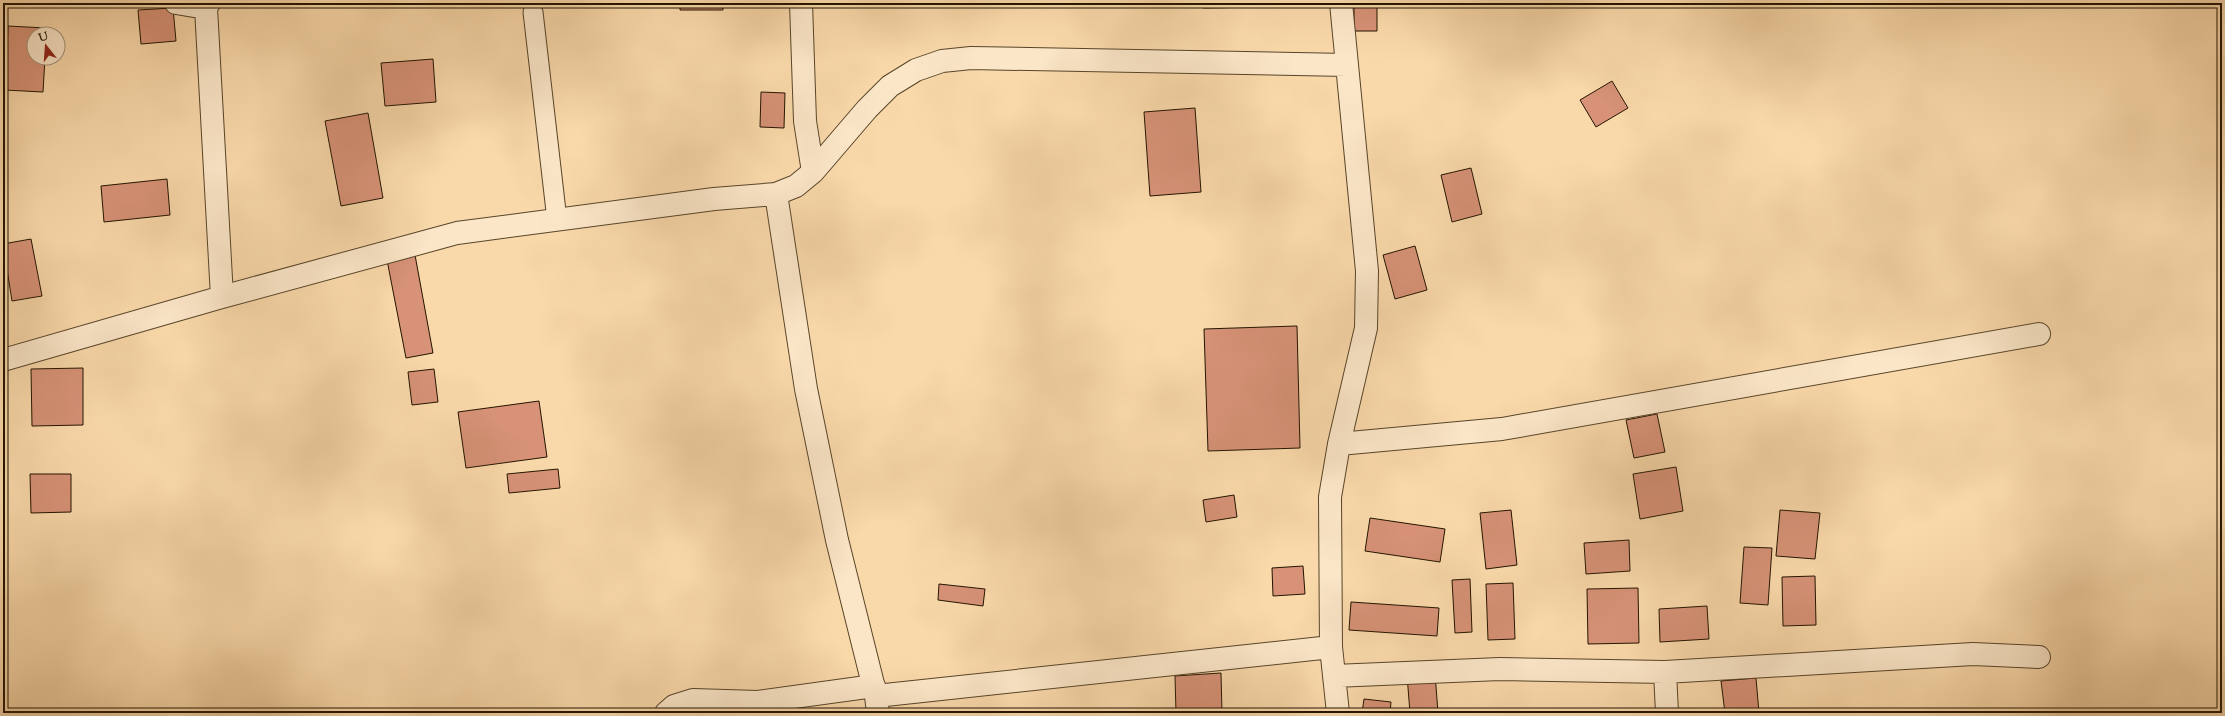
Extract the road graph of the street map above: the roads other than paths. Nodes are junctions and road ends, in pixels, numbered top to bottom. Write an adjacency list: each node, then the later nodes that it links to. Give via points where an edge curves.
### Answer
1 (176, 3): 4 (street)
2 (801, 3): 7 (street, via 804,121)
3 (1341, 3): 6 (street)
4 (207, 5): 10 (street)
5 (533, 12): 9 (lane)
6 (1346, 65): 7 (street, via 971,58 942,61 916,70 890,86); 13 (street, via 1367,271 1366,328)
7 (813, 172): 8 (street, via 796,186)
8 (776, 194): 9 (street, via 714,199); 18 (street, via 808,396 837,540)
9 (557, 220): 10 (street, via 457,233)
10 (222, 297): 12 (street)
11 (2039, 334): 13 (street, via 1502,429)
12 (3, 360)
13 (1339, 444): 14 (street, via 1330,497)
14 (1331, 647): 17 (street); 18 (street)
15 (2039, 657): 16 (street, via 1973,654)
16 (1665, 672): 17 (street, via 1500,669); 21 (street)
17 (1334, 676): 20 (street)
18 (876, 699): 19 (street, via 758,702 693,700 674,706)
19 (666, 713)
20 (1338, 713)
21 (1667, 713)

